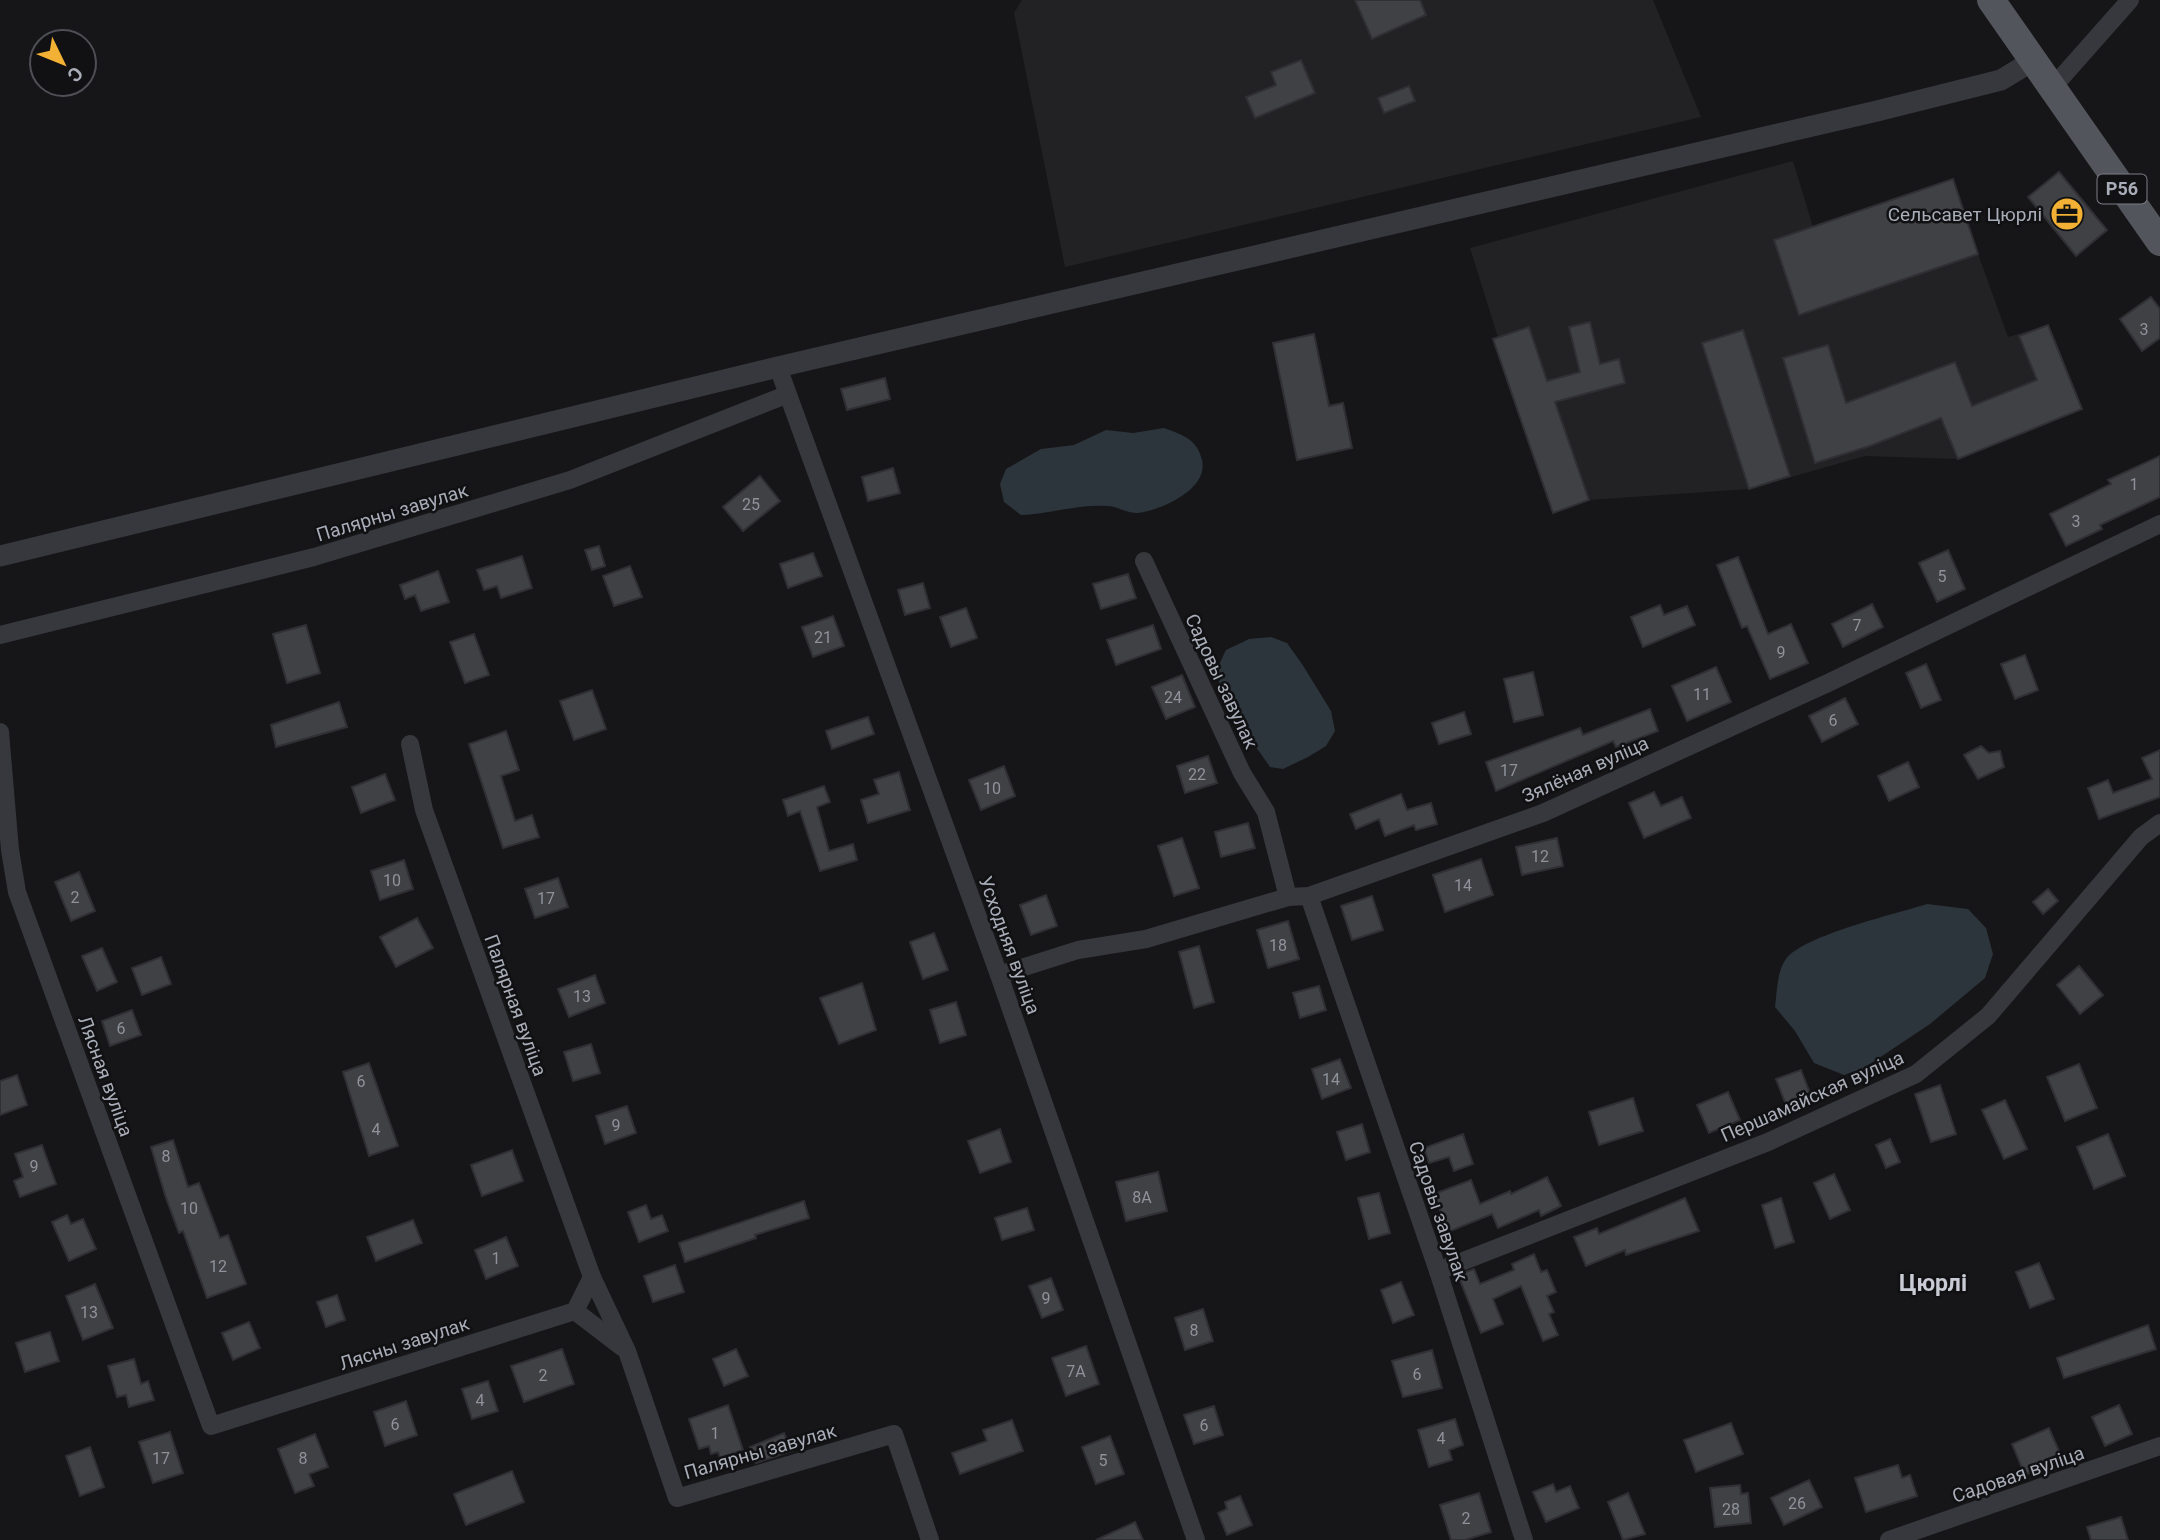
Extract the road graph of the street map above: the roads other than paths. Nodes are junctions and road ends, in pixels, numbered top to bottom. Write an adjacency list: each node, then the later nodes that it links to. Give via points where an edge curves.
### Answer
1 (1991, 0): 3 (main road, Р56)
2 (2130, 0): 4 (street)
3 (2034, 60): 4 (main road, Р56); 6 (street, via 2001,80 1877,111)
4 (2053, 87): 5 (main road, Р56)
5 (2160, 242)
6 (778, 367): 7 (street, Усходняя вуліца); 9 (street)
7 (786, 395): 11 (street, Палярны завулак, via 570,480 314,557); 17 (street, Усходняя вуліца)
8 (2160, 524): 15 (street, Зялёная вуліца, via 1542,813)
9 (0, 556)
10 (1144, 561): 16 (street, Садовы завулак, via 1242,773 1266,812)
11 (0, 635)
12 (0, 732): 22 (street, Лясная вуліца, via 17,892)
13 (410, 744): 19 (street, Палярная вуліца, via 424,810)
14 (2160, 823): 18 (street, Першамайская вуліца, via 2141,837 1989,1016 1916,1074 1768,1142)
15 (1309, 896): 16 (street, Зялёная вуліца); 18 (street, Садовы завулак)
16 (1288, 897): 17 (street, Зялёная вуліца, via 1146,939 1078,950)
17 (999, 975): 25 (street, Усходняя вуліца)
18 (1438, 1271): 26 (street, Садовы завулак)
19 (592, 1277): 20 (street); 21 (street, Палярны завулак)
20 (575, 1311): 21 (street); 22 (street, Лясны завулак)
21 (627, 1351): 24 (street, Палярны завулак, via 677,1498 894,1434)
22 (211, 1426)
23 (2160, 1446): 27 (street, Садовая вуліца)
24 (930, 1540)
25 (1196, 1540)
26 (1524, 1540)
27 (1889, 1540)

